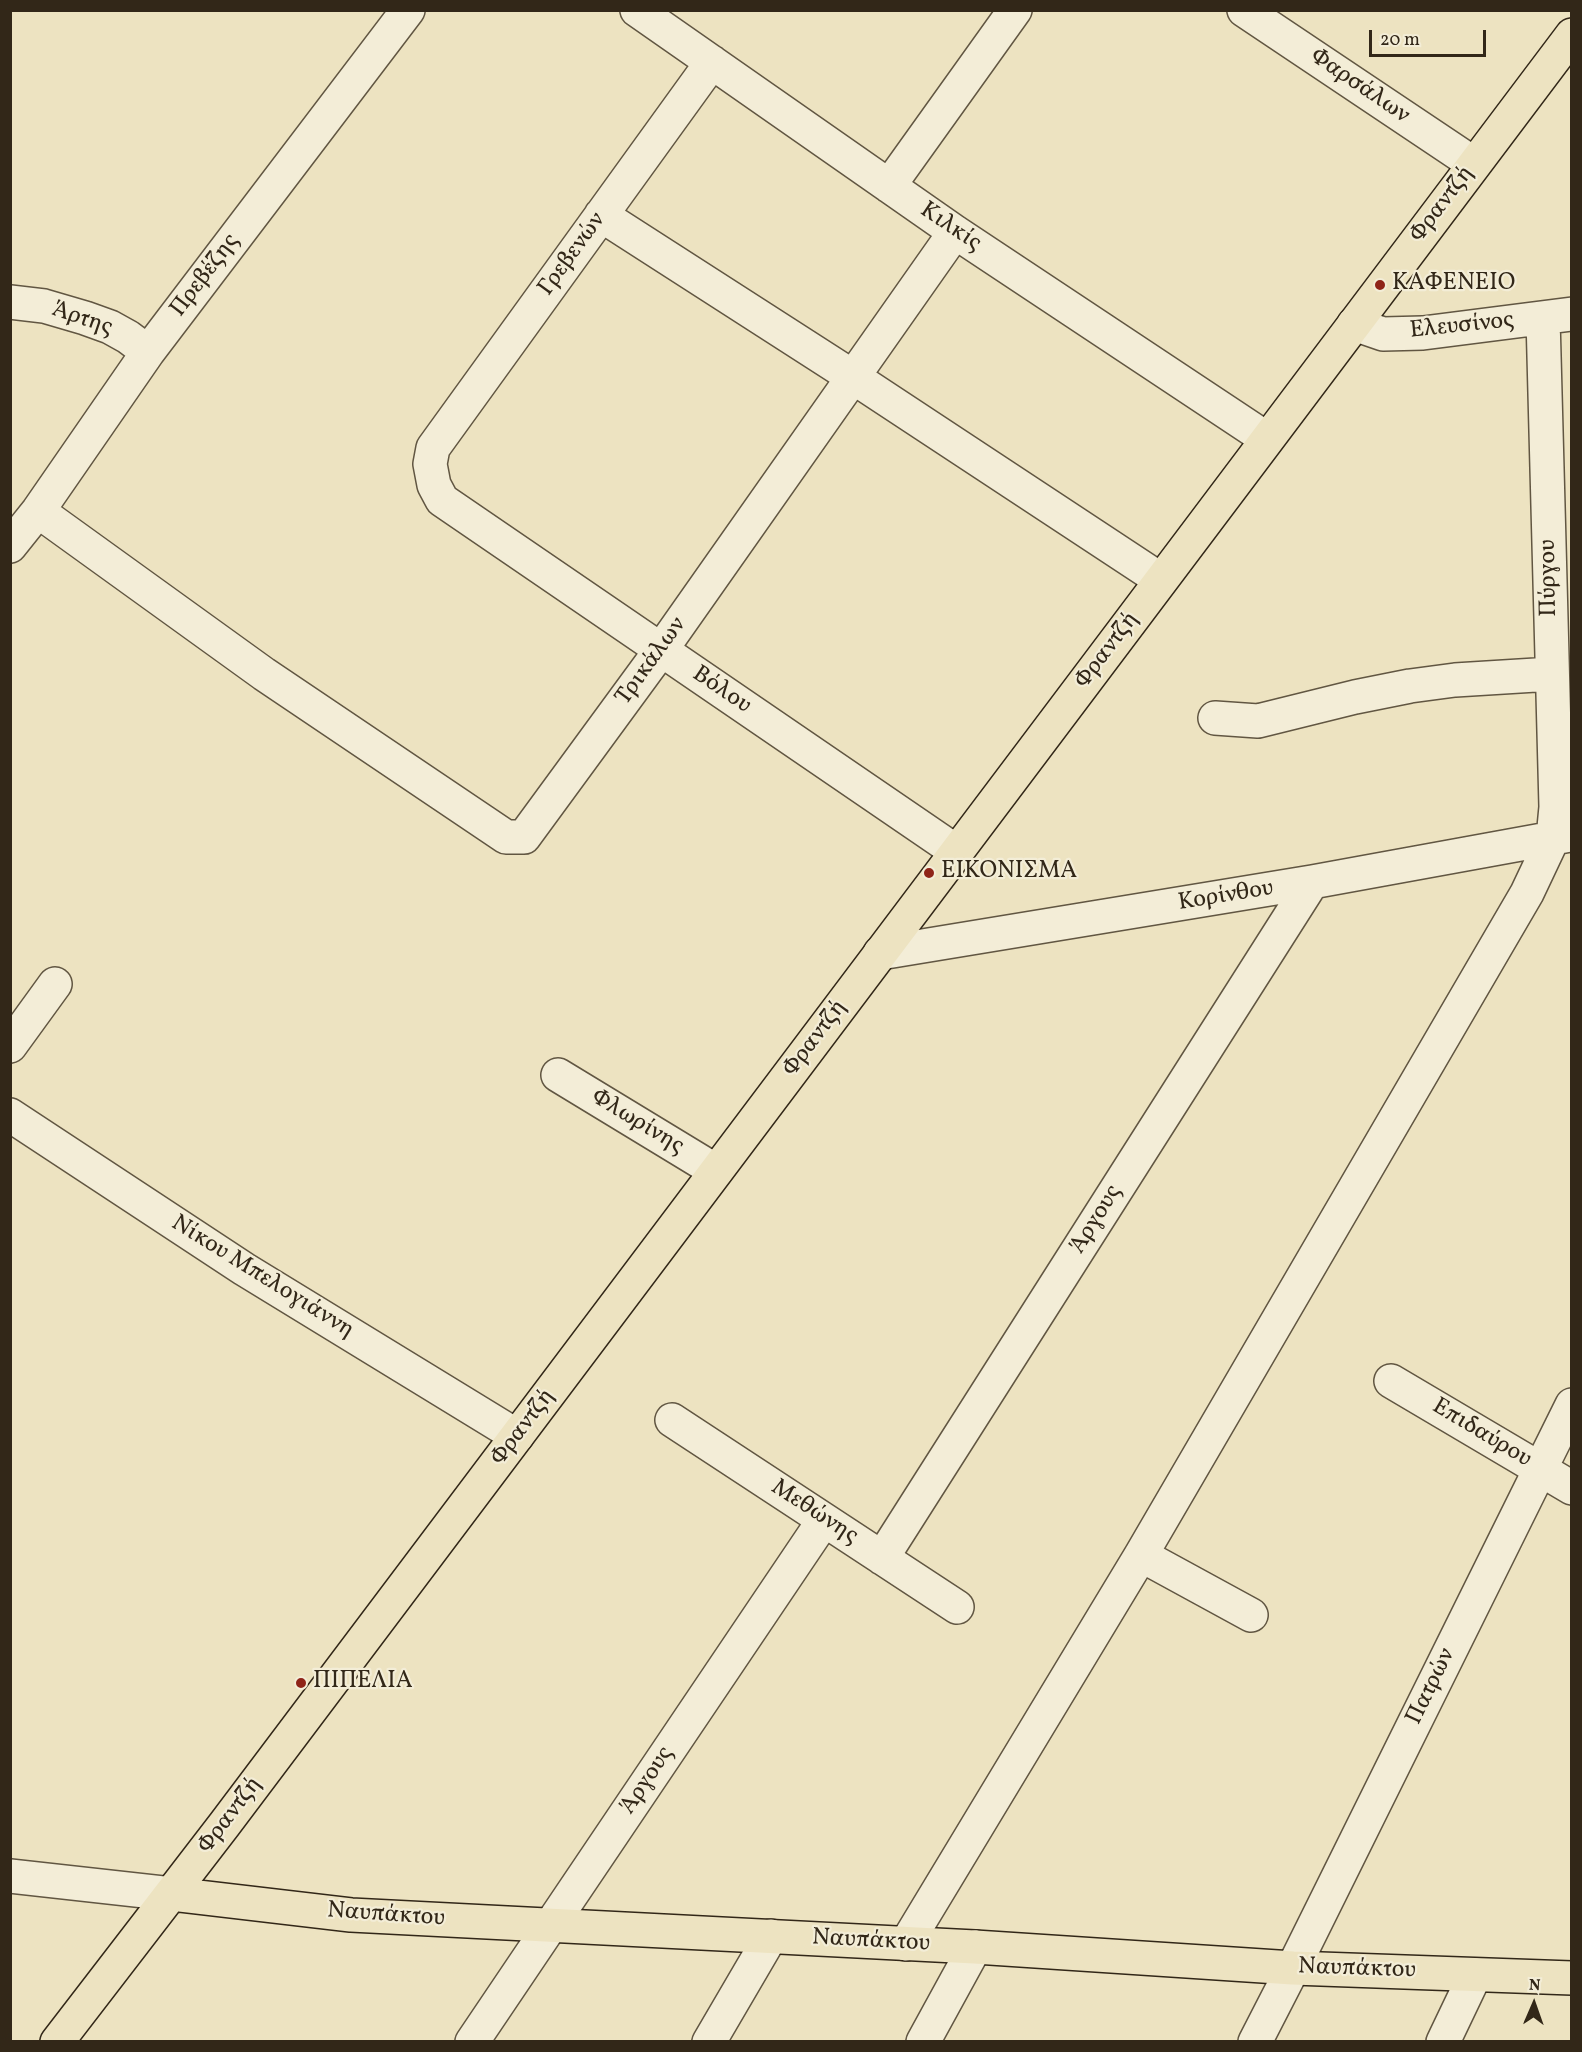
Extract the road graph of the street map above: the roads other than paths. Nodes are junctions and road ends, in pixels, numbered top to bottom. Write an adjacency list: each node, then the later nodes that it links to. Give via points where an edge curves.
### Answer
1 (408, 10): 14 (street, Πρεβέζης)
2 (637, 10): 6 (street, Κιλκίς)
3 (1015, 10): 8 (street)
4 (1244, 10): 7 (street, Φαρσάλων)
5 (1572, 35): 7 (main road, Φραντζή)
6 (712, 62): 8 (street, Κιλκίς); 9 (street, Γρεβενών)
7 (1474, 164): 13 (main road, Φραντζή)
8 (889, 186): 10 (street, Κιλκίς)
9 (602, 215): 15 (street); 17 (street, Γρεβενών)
10 (955, 232): 15 (street, Τρικάλων); 16 (street, Κιλκίς)
11 (10, 302): 14 (street, Άρτης, via 44,306 85,318 128,337)
12 (1557, 316): 13 (street, Ελευσίνος, via 1406,334 1383,334); 22 (street, Πύργου)
13 (1354, 324): 16 (main road, Φραντζή)
14 (148, 352): 18 (street, Πρεβέζης)
15 (853, 377): 20 (street); 21 (street, Τρικάλων)
16 (1267, 439): 20 (main road, Φραντζή)
17 (433, 448): 21 (street, Βόλου, via 430,464 442,500)
18 (38, 511): 19 (street, Πρεβέζης); 21 (street, Τρικάλων, via 264,674 506,837 524,837)
19 (10, 546)
20 (1161, 580): 25 (main road, Φραντζή)
21 (661, 650): 25 (street, Βόλου)
22 (1552, 674): 23 (street, via 1410,686 1257,721); 24 (street, Πύργου, via 1556,807)
23 (1215, 718)
24 (1562, 837): 26 (street, Κορίνθου); 40 (street)
25 (957, 852): 27 (main road, Φραντζή)
26 (1312, 882): 27 (street, Κορίνθου); 41 (street, Άργους)
27 (880, 953): 32 (main road, Φραντζή)
28 (55, 984): 29 (street)
29 (10, 1046)
30 (558, 1075): 32 (street, Φλωρίνης)
31 (10, 1115): 36 (street, Νίκου Μπελογιάννη, via 244,1269)
32 (716, 1171): 36 (main road, Φραντζή)
33 (1391, 1381): 37 (street, Επιδαύρου)
34 (1572, 1405): 37 (street, Πατρών)
35 (672, 1420): 39 (street, Μεθώνης)
36 (517, 1436): 45 (main road, Φραντζή)
37 (1539, 1468): 38 (street, Επιδαύρου); 50 (street, Πατρών)
38 (1572, 1488)
39 (824, 1520): 41 (street, Μεθώνης); 46 (street, Άργους)
40 (1141, 1556): 43 (street); 48 (street)
41 (882, 1558): 42 (street, Μεθώνης)
42 (957, 1607)
43 (1251, 1615)
44 (10, 1876): 45 (street)
45 (172, 1894): 46 (main road, Ναυπάκτου, via 351,1915); 53 (main road, Φραντζή)
46 (550, 1926): 47 (main road, Ναυπάκτου); 54 (street, Άργους)
47 (771, 1936): 48 (main road, Ναυπάκτου); 55 (street)
48 (906, 1944): 49 (main road, Ναυπάκτου)
49 (975, 1947): 50 (main road, Ναυπάκτου); 56 (street)
50 (1293, 1968): 51 (main road, Ναυπάκτου); 57 (street, Πατρών)
51 (1474, 1975): 52 (main road, Ναυπάκτου); 58 (street)
52 (1572, 1978)
53 (57, 2042)
54 (472, 2042)
55 (709, 2042)
56 (923, 2042)
57 (1255, 2042)
58 (1443, 2042)

